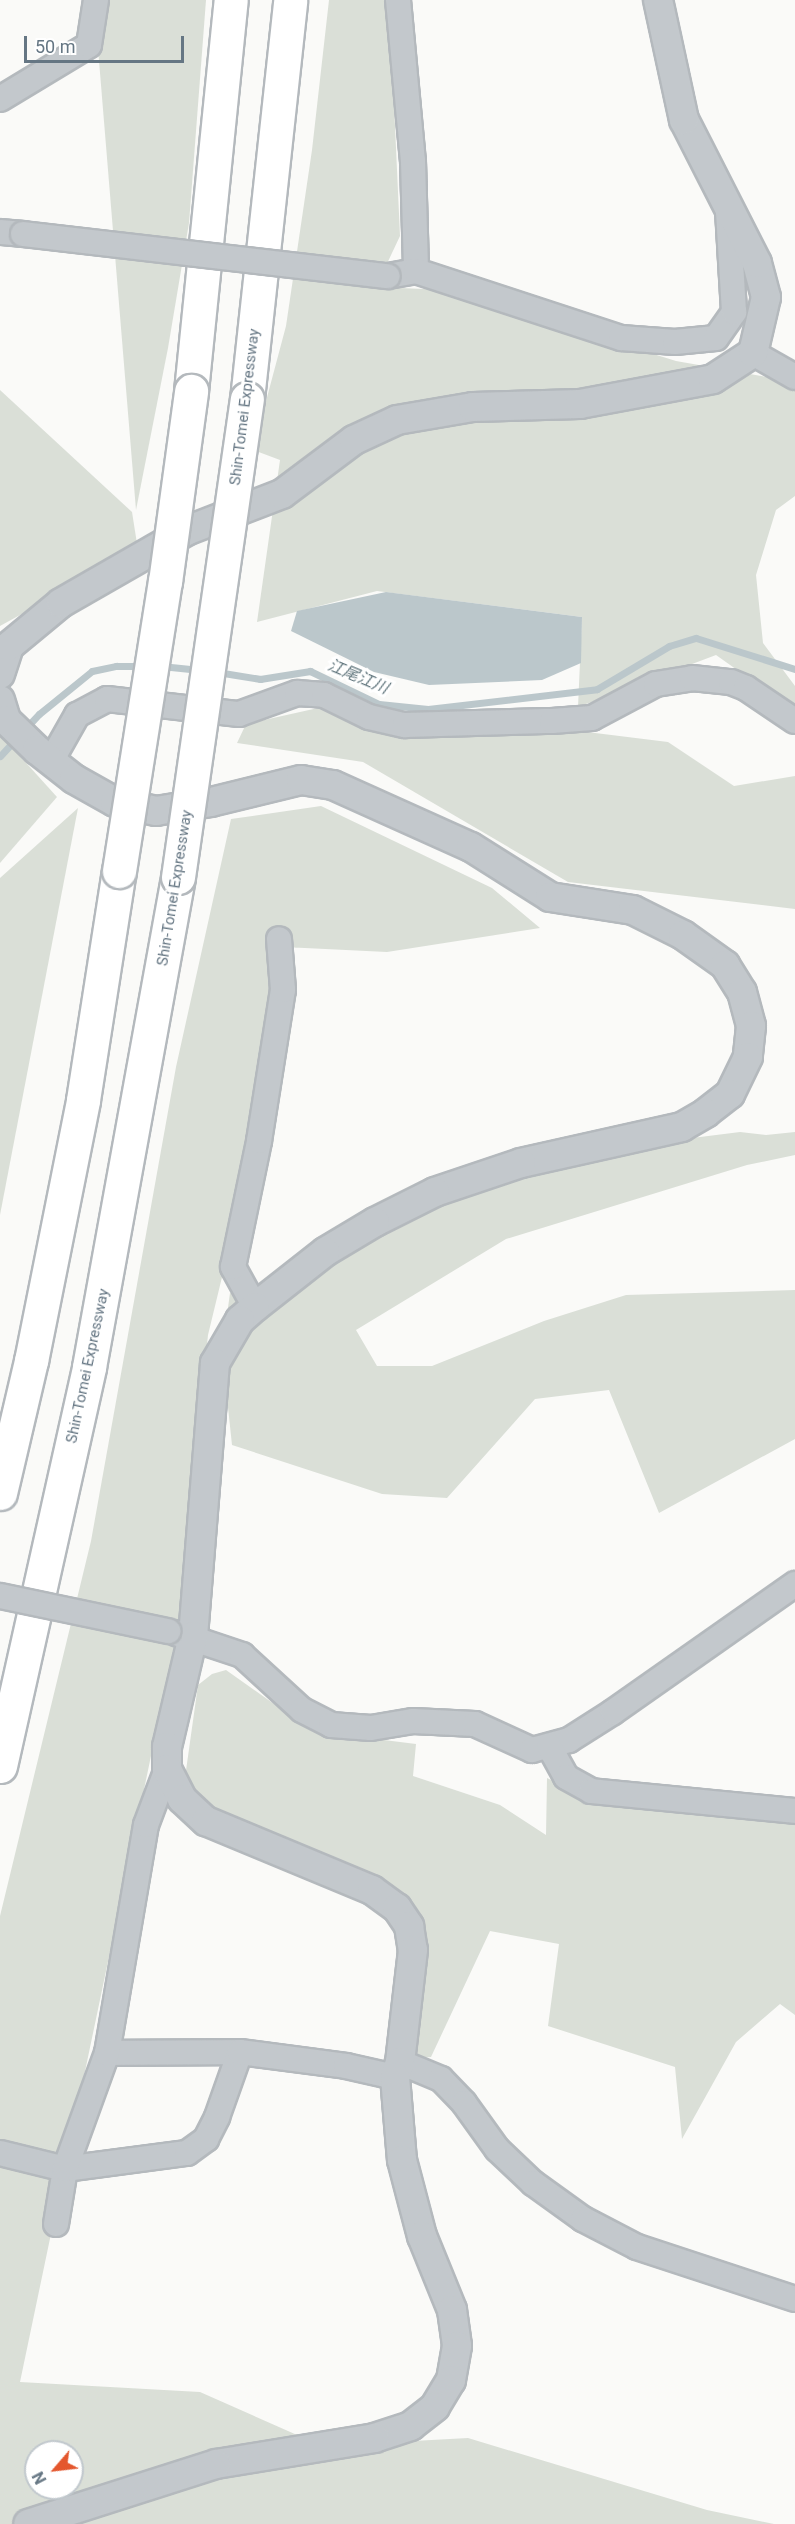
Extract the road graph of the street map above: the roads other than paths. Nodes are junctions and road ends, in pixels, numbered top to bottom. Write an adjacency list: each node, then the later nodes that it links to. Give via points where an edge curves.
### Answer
1 (96, 0): 6 (street, via 89,45)
2 (231, 0): 18 (highway, bridge, via 191,392 165,582 83,1100 31,1361)
3 (290, 0): 23 (highway, Shin-Tomei Expressway, bridge, via 247,399 178,877 89,1366)
4 (398, 0): 9 (street, via 413,161)
5 (658, 0): 7 (street, via 684,120)
6 (0, 99)
7 (727, 206): 9 (street, via 734,312 716,338 675,342 621,338); 10 (street, via 757,263 766,297)
8 (12, 233): 9 (street, bridge, via 388,276)
9 (416, 271)
10 (753, 353): 11 (street); 12 (street, via 713,379 580,404 473,406 398,420 354,440 282,494 186,531 61,603 9,646)
11 (795, 377)
12 (0, 674)
13 (0, 700): 15 (street, via 6,720)
14 (795, 721): 15 (street, via 746,688 731,682 692,678 656,684 592,718 552,721 405,725 369,717 324,695 297,693 239,714 107,699 78,715)
15 (51, 761): 17 (street, via 74,779 115,801 156,811 301,780 333,785 471,847 550,897 633,910 683,935 725,965 742,992 751,1026 748,1057 730,1094 706,1113 682,1127 521,1164 435,1192 325,1252)
16 (279, 939): 17 (street, via 283,990 259,1140 233,1267)
17 (255, 1306): 21 (street, via 240,1320 215,1363)
18 (0, 1493)
19 (795, 1584): 22 (street, via 613,1713 569,1740)
20 (0, 1596): 21 (street, bridge)
21 (181, 1634): 22 (street, via 242,1654 302,1710 331,1725 371,1728 413,1721 475,1724 532,1750); 24 (street, via 166,1748)
22 (549, 1746): 25 (street, via 566,1778 591,1791)
23 (0, 1766)
24 (167, 1769): 27 (street, via 146,1825); 28 (street, via 182,1799 206,1821 372,1890 397,1908 409,1926 413,1950)
25 (795, 1811)
26 (240, 2052): 27 (street); 28 (street); 30 (street, via 206,2139 188,2153)
27 (107, 2053): 30 (street)
28 (398, 2070): 32 (street, via 441,2079 497,2149 533,2183 583,2219 637,2247); 33 (street, via 402,2160 422,2236 452,2310 458,2346 451,2380 435,2407 411,2426 375,2438 216,2464)
29 (0, 2153): 30 (street)
30 (65, 2169): 31 (street)
31 (56, 2224)
32 (795, 2299)
33 (28, 2524)

